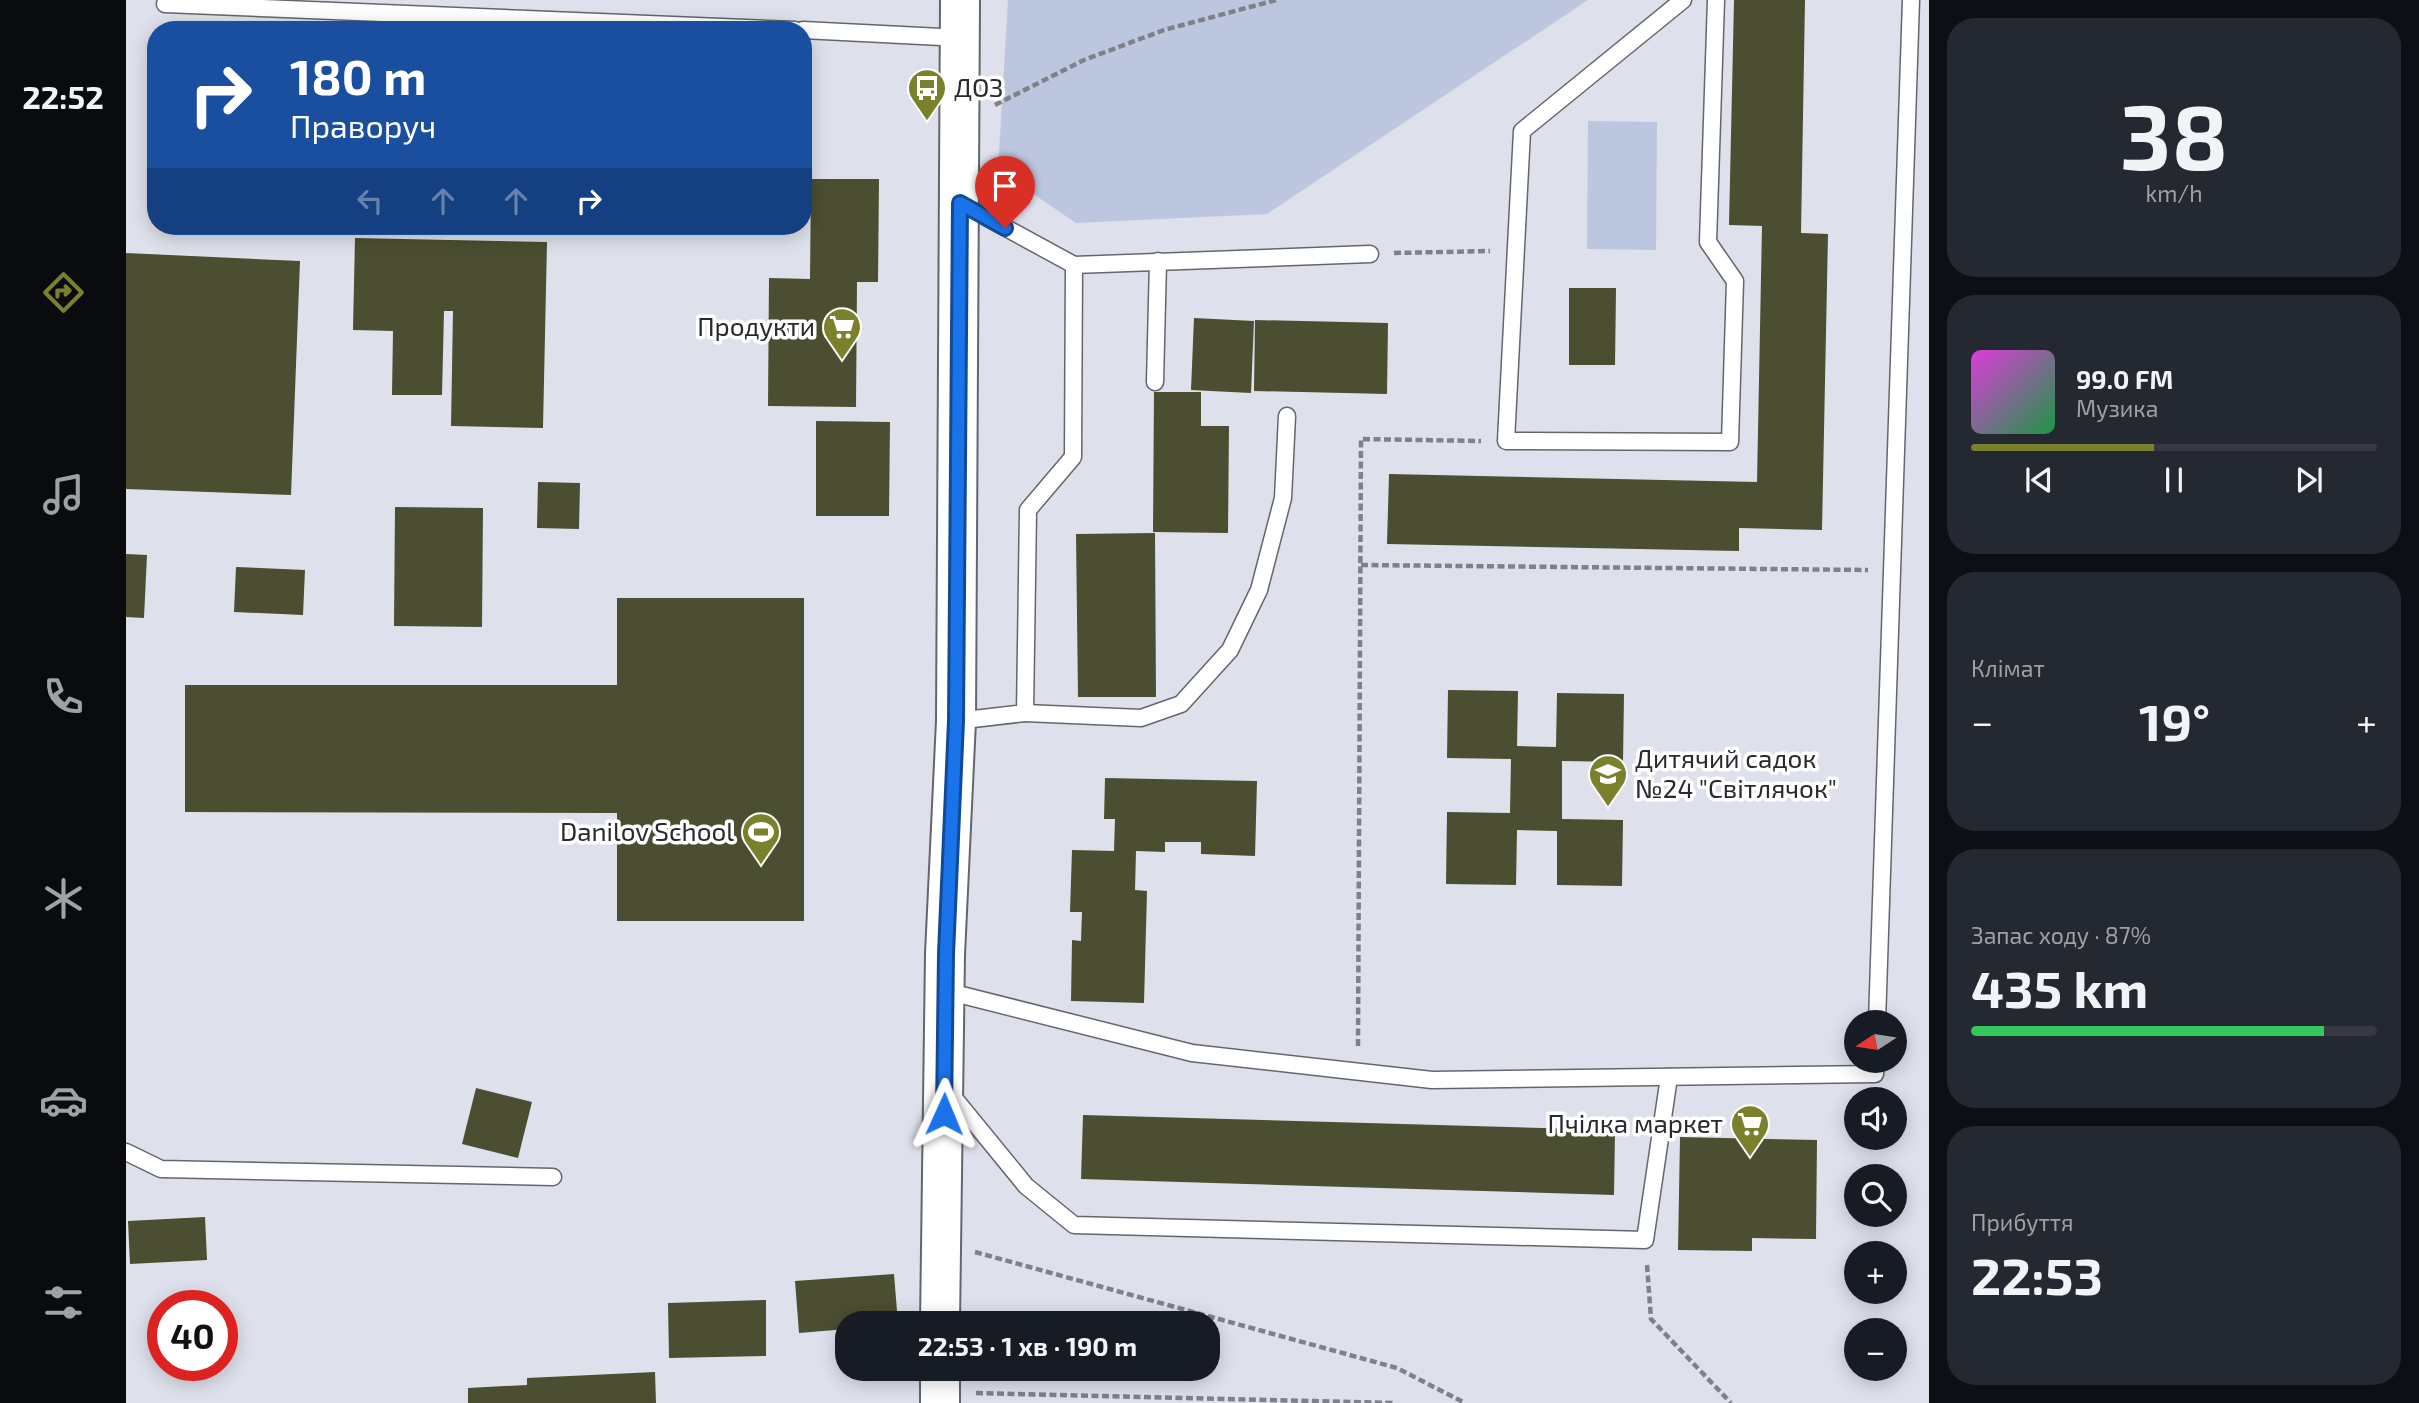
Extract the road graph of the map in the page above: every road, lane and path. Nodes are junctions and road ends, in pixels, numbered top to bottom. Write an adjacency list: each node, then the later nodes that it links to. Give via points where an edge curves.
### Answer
1 (960, 0): 9 (street)
2 (1276, 0): 10 (path, via 1164,30 1084,60 988,108)
3 (1683, 0): 12 (lane, via 1522,131)
4 (1716, 0): 19 (lane, via 1708,242 1735,281 1730,442)
5 (1911, 0): 21 (lane)
6 (165, 4): 7 (lane)
7 (577, 21)
8 (812, 30): 9 (lane)
9 (961, 38): 10 (street)
10 (960, 112): 11 (street)
11 (960, 203): 16 (lane); 23 (street)
12 (1516, 250): 13 (path); 19 (lane)
13 (1405, 253)
14 (1370, 254): 15 (lane)
15 (1158, 261): 16 (lane); 17 (lane)
16 (1074, 265): 22 (lane, via 1073,457 1028,510)
17 (1155, 382)
18 (1287, 416): 22 (lane, via 1283,498 1259,590 1230,650 1181,704 1141,718)
19 (1506, 441): 20 (path, via 1361,439)
20 (1361, 565): 21 (path); 26 (path)
21 (1892, 570): 25 (lane)
22 (1025, 713): 23 (lane)
23 (956, 721): 24 (street)
24 (946, 990): 26 (lane, via 1192,1054); 29 (street)
25 (1877, 1010)
26 (1357, 1072): 28 (lane, via 1432,1080)
27 (1875, 1073): 28 (lane)
28 (1669, 1077): 32 (lane)
29 (944, 1087): 32 (lane, via 1026,1186 1074,1225); 33 (street)
30 (126, 1152): 31 (lane, via 161,1169)
31 (553, 1177)
32 (1645, 1240): 38 (path, via 1651,1319)
33 (941, 1242): 34 (street); 37 (path, via 1397,1368)
34 (940, 1311)
35 (940, 1388): 36 (path)
36 (1395, 1403)
37 (1465, 1403)
38 (1731, 1403)

